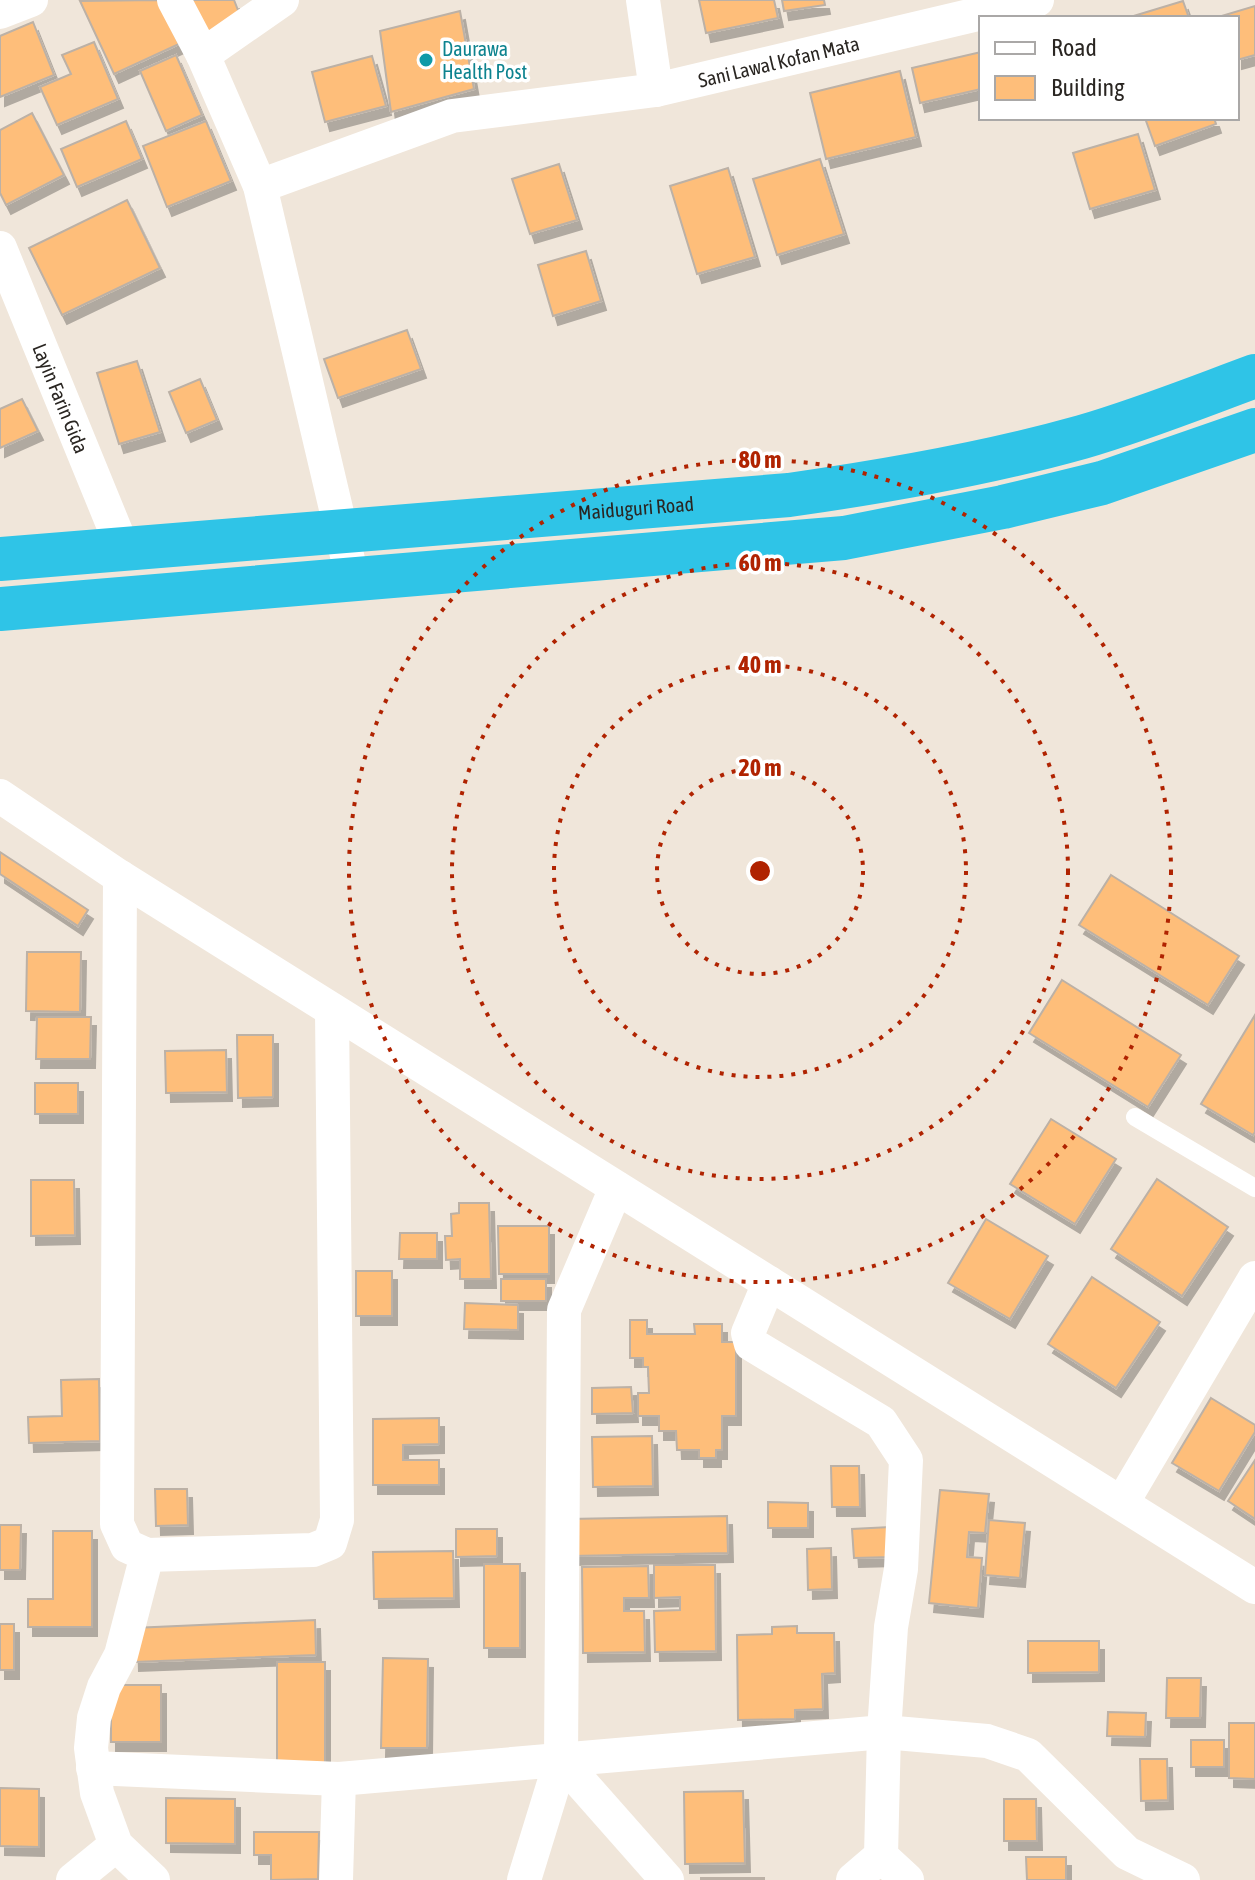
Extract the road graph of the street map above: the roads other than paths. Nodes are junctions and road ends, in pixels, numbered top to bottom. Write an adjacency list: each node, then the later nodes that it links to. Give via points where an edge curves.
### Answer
1 (31, 0): 7 (street)
2 (174, 0): 8 (street)
3 (282, 0): 8 (street)
4 (643, 0): 9 (street)
5 (1037, 0): 6 (street, Sani Lawal Kofan Mata)
6 (953, 10): 9 (street, Sani Lawal Kofan Mata)
7 (0, 12)
8 (203, 55): 10 (street)
9 (656, 90): 10 (street, Sani Lawal Kofan Mata, via 452,116)
10 (260, 186): 14 (street)
11 (0, 248): 15 (street, Layin Farin Gida)
12 (1255, 376): 14 (highway, Maiduguri Road, via 1084,436 877,483)
13 (1255, 430): 17 (highway, via 1102,483 844,538)
14 (342, 532): 15 (highway, Maiduguri Road); 17 (street)
15 (123, 549): 16 (highway, Maiduguri Road)
16 (0, 559)
17 (353, 581): 18 (highway)
18 (0, 609)
19 (0, 796): 20 (street)
20 (120, 877): 21 (street); 28 (street, via 117,1524 127,1546)
21 (332, 1010): 23 (street); 28 (street, via 337,1520 330,1543 313,1550)
22 (1135, 1117): 24 (lane)
23 (616, 1188): 26 (street); 31 (street, via 564,1310)
24 (1255, 1188)
25 (1255, 1278): 27 (street)
26 (769, 1283): 27 (street); 30 (street, via 748,1333 751,1344 881,1422 906,1460)
27 (1122, 1503): 29 (street)
28 (147, 1555): 32 (street, via 121,1655 94,1718)
29 (1255, 1587)
30 (884, 1732): 31 (street); 35 (street); 43 (street, via 987,1741 1028,1755 1127,1853)
31 (561, 1760): 33 (street); 39 (street); 40 (street)
32 (93, 1768): 33 (street); 34 (street)
33 (339, 1779): 38 (street)
34 (116, 1845): 36 (street); 37 (street)
35 (881, 1856): 41 (street); 42 (street)
36 (73, 1880)
37 (153, 1880)
38 (336, 1880)
39 (524, 1880)
40 (667, 1880)
41 (853, 1880)
42 (907, 1880)
43 (1183, 1880)

